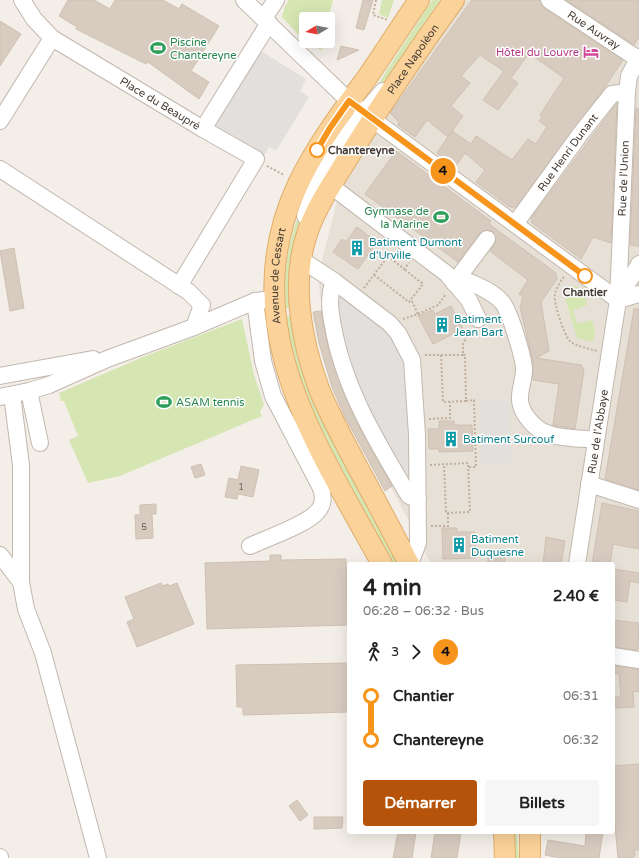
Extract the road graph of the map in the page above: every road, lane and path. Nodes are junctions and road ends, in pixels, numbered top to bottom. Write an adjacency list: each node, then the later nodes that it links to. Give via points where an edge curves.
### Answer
1 (22, 0): 12 (street, Place du Beaupré, via 34,19)
2 (244, 0): 10 (street)
3 (276, 0): 10 (street, Place du Beaupré)
4 (376, 0): 11 (path, via 373,15)
5 (419, 0): 15 (main road)
6 (427, 0): 15 (street)
7 (445, 0): 15 (street, via 386,88)
8 (454, 0): 15 (main road, Place Napoléon)
9 (549, 0): 13 (street, Rue Auvray)
10 (266, 20): 15 (street); 17 (street, Place du Beaupré)
11 (392, 22)
12 (52, 38): 16 (street); 17 (street, Place du Beaupré)
13 (638, 58): 14 (street, Rue de l'Union, via 629,76)
14 (627, 92): 22 (street, Rue Henri Dunant, via 612,94); 38 (street, Rue de l'Union)
15 (360, 110): 21 (main road, Avenue de Cessart); 22 (street); 35 (main road, Avenue de Cessart, via 330,128 298,185 289,208 277,255); 68 (street, via 306,211 295,261 294,312 305,366 323,413)
16 (0, 121)
17 (203, 129): 18 (street)
18 (256, 159): 20 (path); 32 (street)
19 (0, 169): 32 (street)
20 (288, 178)
21 (331, 186): 24 (street); 25 (main road, Avenue de Cessart, via 308,231)
22 (515, 224): 27 (street)
23 (487, 239): 30 (street)
24 (418, 251): 28 (path); 30 (street)
25 (302, 260): 31 (street); 69 (main road, Avenue de Cessart, via 300,311 307,350 319,389)
26 (639, 264): 38 (street)
27 (572, 266): 38 (street); 43 (path, via 555,293 566,335 579,346)
28 (404, 269): 29 (path, via 388,256); 36 (path, via 423,284)
29 (374, 274): 34 (path); 36 (path, via 410,302)
30 (457, 280): 39 (path, via 438,305); 40 (street); 54 (street, via 489,292 502,301 508,310 523,360 519,398 528,419 552,435)
31 (334, 281): 34 (street); 60 (street, via 330,293 332,318 345,372 356,402 409,496)
32 (178, 286): 42 (street, via 202,305)
33 (639, 294): 38 (street)
34 (356, 298): 41 (street)
35 (278, 299): 37 (street); 66 (main road, Avenue de Cessart, via 283,356 307,426); 67 (street, via 287,343 304,400)
36 (412, 299): 39 (path)
37 (255, 300): 42 (street); 64 (street, via 262,361 273,396 320,486 323,499 318,512 309,519)
38 (618, 300): 43 (street, Rue de l'Abbaye)
39 (418, 314): 41 (path)
40 (478, 319): 45 (path, via 470,328 463,344)
41 (390, 323): 46 (street)
42 (194, 327): 47 (street)
43 (609, 354): 54 (street, Rue de l'Abbaye)
44 (441, 355): 45 (path); 46 (path); 52 (path, via 443,402)
45 (463, 355): 51 (path)
46 (410, 356): 53 (street)
47 (107, 359): 48 (street, via 84,360); 49 (street, via 49,385)
48 (0, 376)
49 (29, 391): 50 (street); 55 (street)
50 (6, 396): 72 (street, via 21,465)
51 (466, 401): 52 (path); 58 (path, via 474,400 475,430 476,467)
52 (450, 402): 53 (path, via 450,418)
53 (416, 419): 57 (street)
54 (596, 440): 59 (street, Rue de l'Abbaye)
55 (40, 443)
56 (444, 464): 57 (path); 58 (path, via 468,464); 62 (path)
57 (417, 465): 60 (street)
58 (468, 467): 62 (path, via 470,512)
59 (589, 484): 61 (street); 71 (street, Rue de l'Abbaye)
60 (418, 498): 63 (street)
61 (639, 500)
62 (448, 513): 63 (path, via 448,526)
63 (418, 526): 70 (street, via 418,543)
64 (250, 546)
65 (0, 555): 72 (street)
66 (381, 562)
67 (389, 562)
68 (402, 562)
69 (408, 562)
70 (410, 562)
71 (577, 562)
72 (21, 582): 79 (street, via 26,609 43,653)
73 (615, 656): 74 (street)
74 (639, 660)
75 (504, 834): 80 (main road)
76 (512, 834): 81 (street)
77 (521, 834): 82 (street)
78 (530, 834): 83 (main road)
79 (98, 858)
80 (505, 858)
81 (512, 858)
82 (524, 858)
83 (530, 858)

